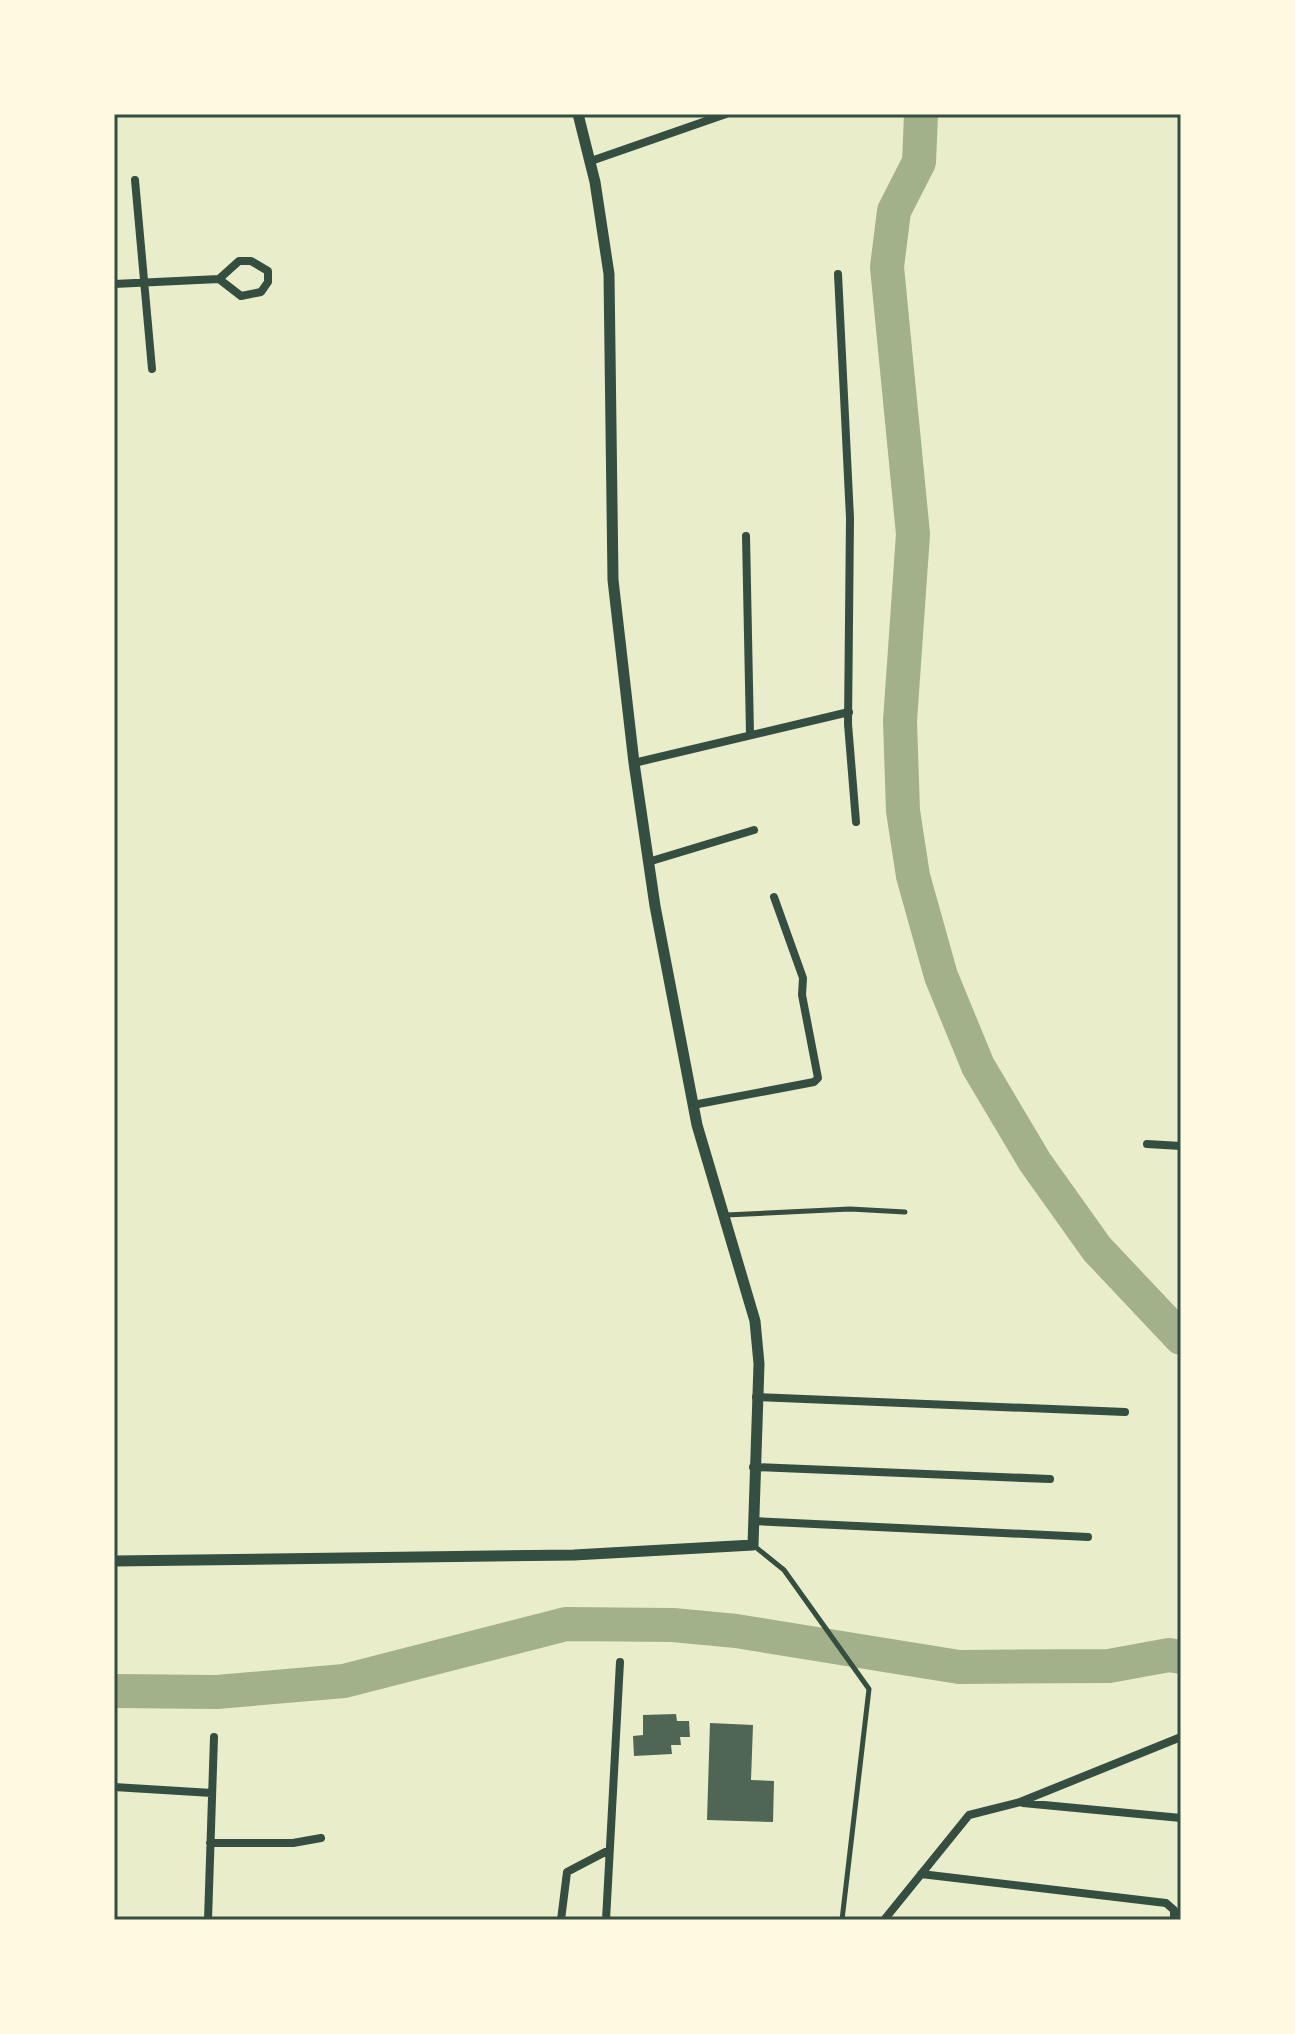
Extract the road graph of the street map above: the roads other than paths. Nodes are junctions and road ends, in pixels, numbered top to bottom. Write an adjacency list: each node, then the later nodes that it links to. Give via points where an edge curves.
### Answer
1 (578, 114): 3 (street)
2 (726, 114): 3 (street)
3 (591, 161): 13 (street, via 609,274 613,580)
4 (135, 180): 7 (street)
5 (838, 274): 11 (street, via 850,518)
6 (219, 279): 6 (street, via 239,261 268,271 261,292 241,296); 7 (street)
7 (143, 283): 8 (street); 9 (street)
8 (114, 284)
9 (152, 369)
10 (746, 536): 12 (street)
11 (849, 712): 12 (street); 14 (street)
12 (750, 734): 13 (street)
13 (634, 763): 16 (street)
14 (856, 822)
15 (754, 830): 16 (street)
16 (648, 862): 18 (street)
17 (774, 897): 18 (street, via 803,978 818,1078)
18 (693, 1105): 22 (street)
19 (1147, 1144): 20 (street)
20 (1181, 1146)
21 (905, 1212): 22 (lane)
22 (724, 1215): 23 (street, via 755,1321)
23 (756, 1397): 24 (street); 25 (street)
24 (1125, 1412)
25 (753, 1467): 26 (street); 27 (street)
26 (1050, 1479)
27 (753, 1521): 28 (street); 29 (street)
28 (1088, 1537)
29 (753, 1545): 30 (street, via 574,1555); 45 (lane, via 784,1570 869,1689)
30 (114, 1561)
31 (620, 1662): 40 (street)
32 (214, 1737): 35 (street)
33 (1181, 1737): 36 (street)
34 (114, 1787): 35 (street)
35 (212, 1793): 39 (street)
36 (1020, 1802): 37 (street); 41 (street, via 969,1815)
37 (1181, 1818)
38 (321, 1838): 39 (street)
39 (210, 1843): 42 (street)
40 (609, 1850): 43 (street, via 567,1872); 44 (street)
41 (921, 1874): 46 (street); 47 (street, via 1166,1903 1174,1910)
42 (208, 1920)
43 (561, 1920)
44 (606, 1920)
45 (842, 1920)
46 (884, 1920)
47 (1174, 1920)

